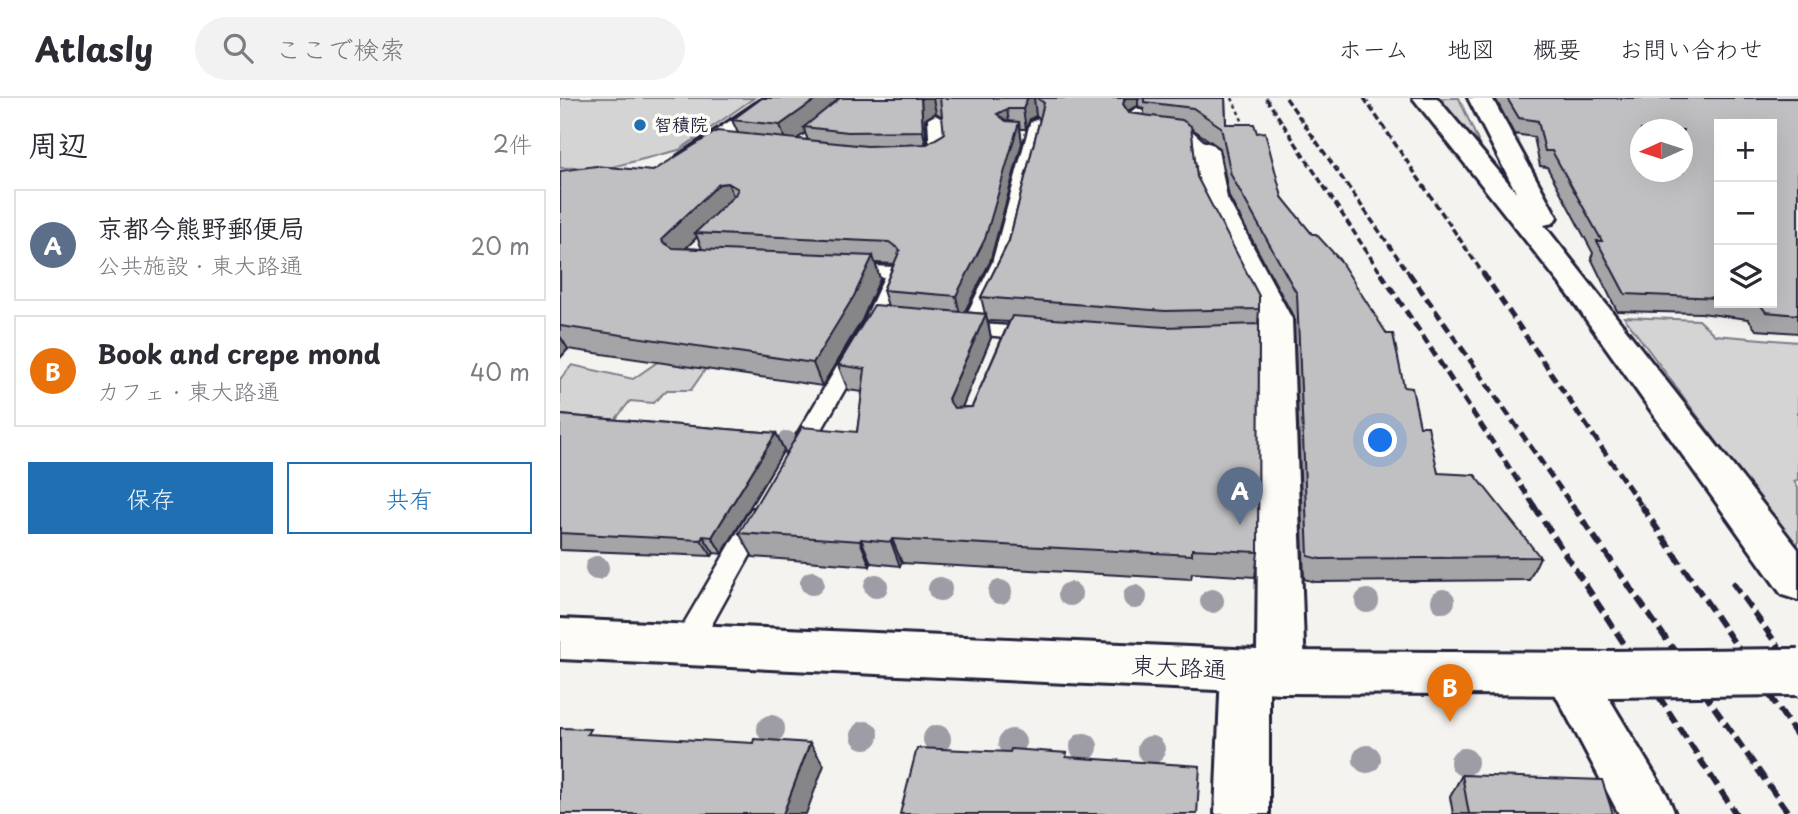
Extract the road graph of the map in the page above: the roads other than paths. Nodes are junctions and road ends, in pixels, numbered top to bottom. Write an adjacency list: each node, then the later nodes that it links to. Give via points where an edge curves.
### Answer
1 (780, 98): 7 (street)
2 (1425, 98): 13 (street)
3 (1480, 98): 13 (street)
4 (1137, 112): 9 (lane, via 1137,129 1187,134)
5 (935, 119): 10 (lane, via 938,156)
6 (1031, 132): 17 (lane, via 1001,263)
7 (714, 144): 8 (lane); 11 (street, via 688,162)
8 (740, 148)
9 (1205, 150): 26 (street, via 1213,198 1276,319 1265,341)
10 (914, 159)
11 (659, 171)
12 (829, 269): 14 (lane, via 895,272)
13 (1579, 287): 23 (street)
14 (874, 321): 15 (lane); 21 (lane)
15 (901, 323)
16 (942, 327): 17 (lane)
17 (969, 329): 18 (lane)
18 (1007, 332): 19 (lane); 20 (lane)
19 (1060, 336)
20 (998, 355)
21 (784, 475)
22 (770, 499): 25 (lane)
23 (1798, 582)
24 (560, 639): 25 (street, 東大路通)
25 (686, 645): 26 (street, 東大路通)
26 (1263, 672): 28 (street, 東大路通); 29 (street)
27 (1798, 672): 28 (street, 東大路通, bridge)
28 (1589, 675): 30 (street)
29 (1242, 814)
30 (1648, 814)

